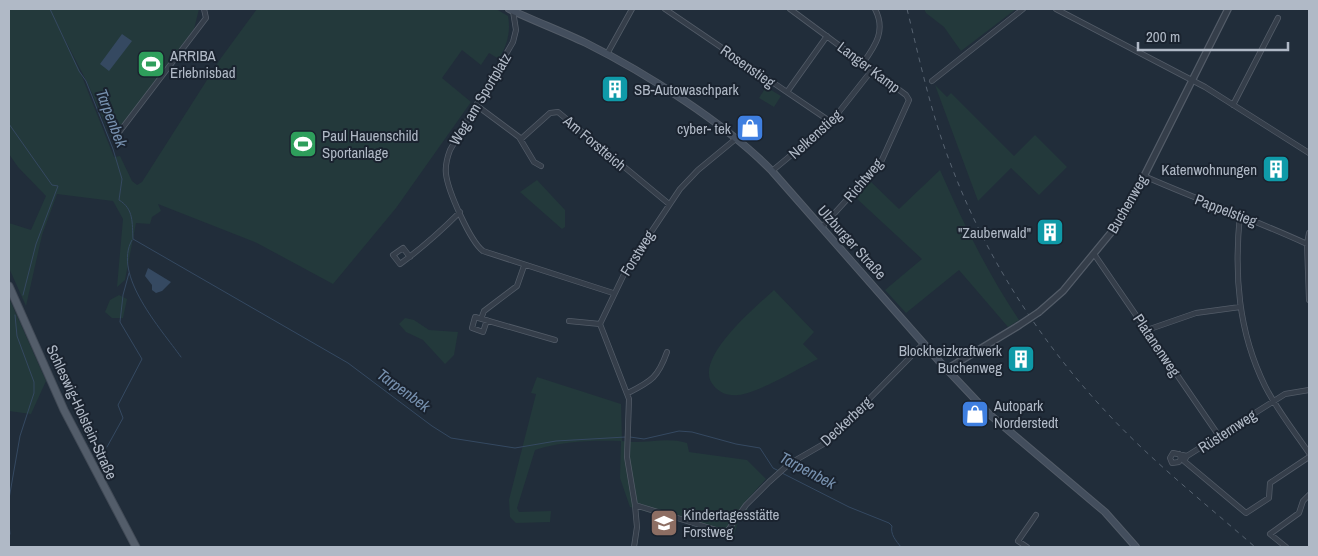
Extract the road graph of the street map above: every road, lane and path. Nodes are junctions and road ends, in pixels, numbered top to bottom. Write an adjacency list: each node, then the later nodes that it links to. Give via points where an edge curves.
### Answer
1 (204, 9): 22 (street, via 206,18)
2 (632, 9): 12 (street)
3 (665, 9): 17 (street, Rosenstieg)
4 (790, 9): 11 (street, Langer Kamp)
5 (875, 9): 13 (street, via 879,17 879,36)
6 (1023, 9): 16 (street)
7 (1056, 9): 15 (street)
8 (1228, 9): 15 (street, Buchenweg)
9 (511, 10): 12 (main road, Ulzburger Straße); 19 (street, Weg am Sportplatz, via 516,30 513,42)
10 (1278, 18): 20 (street)
11 (828, 36): 13 (street, Langer Kamp); 17 (street, Langer Kamp)
12 (607, 54): 23 (main road, Ulzburger Straße)
13 (863, 63): 14 (street, Langer Kamp)
14 (872, 70): 18 (street, Langer Kamp); 21 (street, Nelkenstieg)
15 (1193, 80): 20 (street); 28 (street, Buchenweg)
16 (932, 81)
17 (787, 92): 21 (street, Rosenstieg)
18 (909, 100): 32 (street, Richtweg, via 881,162)
19 (476, 105): 24 (street); 30 (street, Weg am Sportplatz, via 447,161 448,180)
20 (1233, 105): 25 (street)
21 (831, 122): 27 (street, Nelkenstieg)
22 (117, 135)
23 (736, 138): 27 (main road, Ulzburger Straße); 29 (street, Forstweg, via 689,177)
24 (521, 139): 26 (street, via 534,162); 29 (street, Am Forstteich, via 550,113 558,112)
25 (1309, 153)
26 (541, 166)
27 (772, 171): 32 (main road, Ulzburger Straße)
28 (1144, 176): 31 (street, Pappelstieg); 35 (street, Buchenweg, via 1118,225)
29 (669, 204): 40 (street, Forstweg)
30 (460, 212): 36 (street); 37 (street, Weg am Sportplatz, via 480,249)
31 (1240, 214): 34 (street, Pappelstieg); 42 (street, via 1237,264)
32 (822, 227): 49 (main road, Ulzburger Straße)
33 (1309, 233): 34 (street)
34 (1306, 244): 38 (street)
35 (1094, 254): 47 (street, Platanenweg); 51 (street, Buchenweg, bridge, via 1063,292 1040,312)
36 (410, 257)
37 (524, 266): 40 (street, Weg am Sportplatz); 43 (street, via 518,286 484,311)
38 (1309, 276): 41 (street)
39 (9, 286): 63 (main road, Schleswig-Holstein-Straße, via 64,410)
40 (613, 293): 46 (street, Forstweg)
41 (1309, 300)
42 (1240, 307): 47 (street, via 1196,313); 54 (street, via 1252,356)
43 (481, 318): 44 (street); 44 (street, via 475,317 472,328 483,332)
44 (487, 320): 48 (street)
45 (569, 321): 46 (street)
46 (600, 324): 53 (street)
47 (1147, 330): 55 (street, Platanenweg)
48 (555, 340)
49 (924, 343): 51 (main road, Ulzburger Straße); 61 (street, Deckerberg, via 827,442 778,474 746,505 726,533)
50 (667, 352): 53 (street, via 661,370 647,384)
51 (947, 369): 66 (main road, Ulzburger Straße, via 999,423 1105,512)
52 (1309, 390): 54 (street, Rüsternweg, via 1285,394)
53 (628, 393): 61 (street, via 627,457)
54 (1274, 401): 55 (street, Rüsternweg); 57 (street)
55 (1219, 436): 58 (street, Rüsternweg)
56 (1179, 454): 58 (street, Rüsternweg); 59 (street, Rüsternweg); 59 (street, Rüsternweg, via 1172,454 1170,459 1174,464)
57 (1309, 455): 58 (street, via 1270,483 1269,498 1246,513 1184,461)
58 (1187, 456): 59 (street)
59 (1180, 462)
60 (1309, 495): 67 (street, via 1299,513 1270,534)
61 (636, 505): 64 (street)
62 (1036, 515): 65 (street, via 1018,541)
63 (136, 547)
64 (634, 547)
65 (1027, 547)
66 (1136, 547)
67 (1286, 547)

